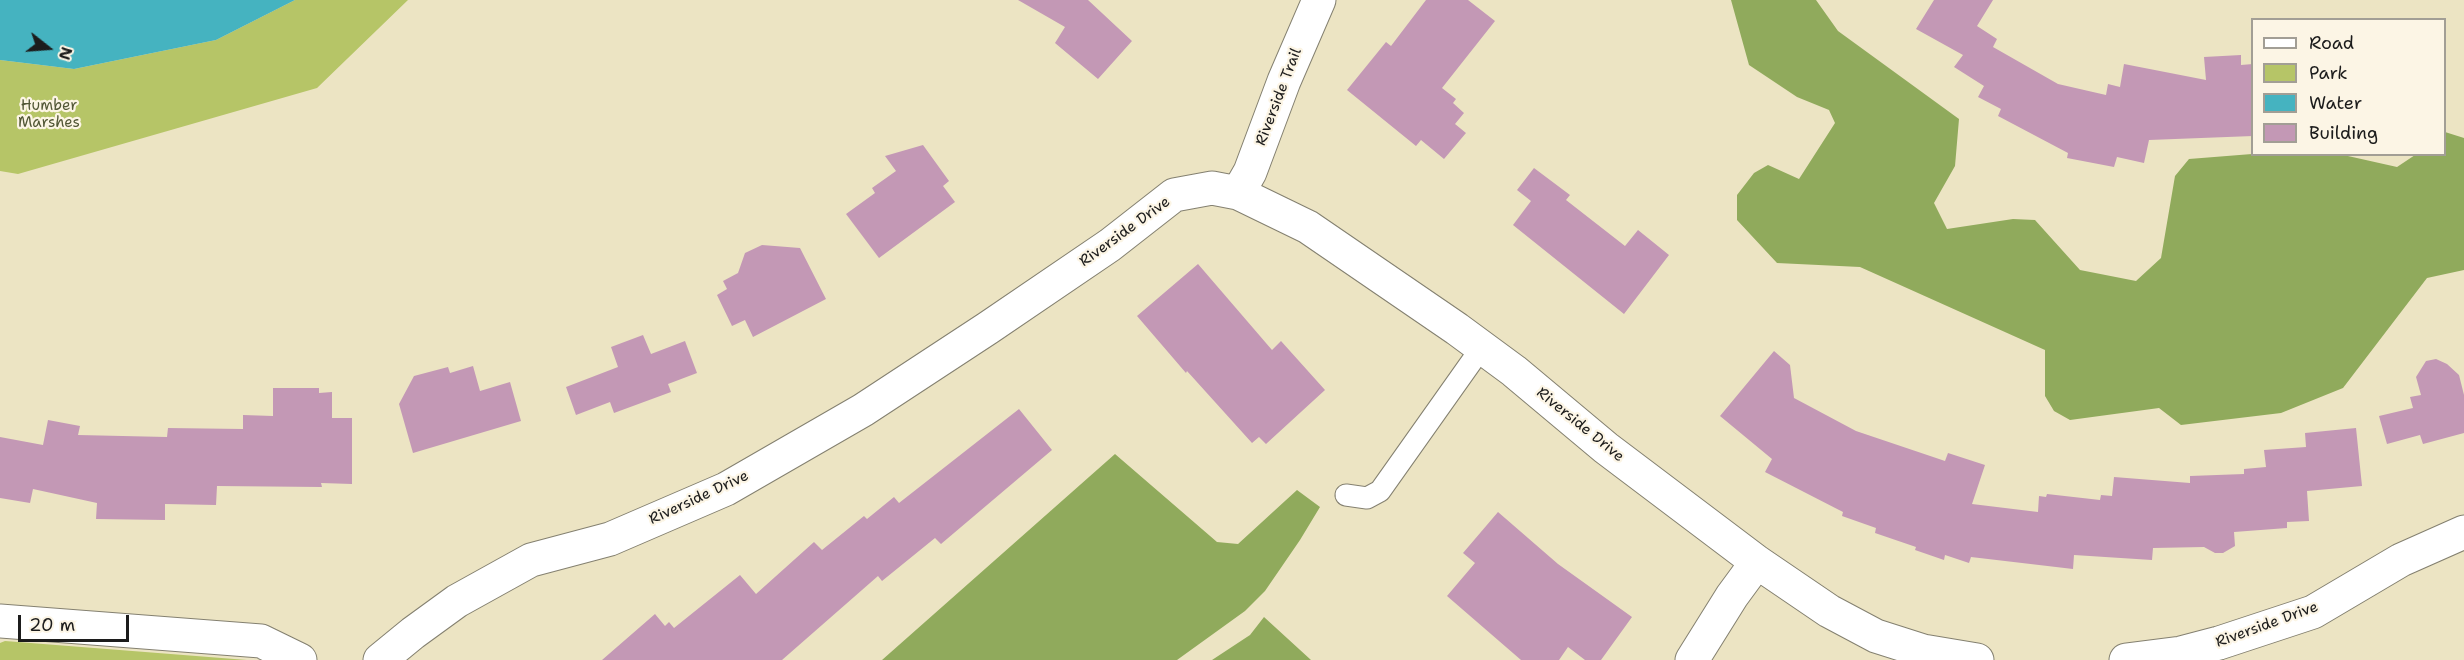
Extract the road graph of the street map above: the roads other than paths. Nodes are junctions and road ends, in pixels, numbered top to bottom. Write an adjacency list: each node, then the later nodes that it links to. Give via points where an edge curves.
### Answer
1 (1319, 0): 2 (street, Riverside Trail)
2 (1238, 193): 3 (street, Riverside Drive, via 1308,227); 9 (street, Riverside Drive, via 1212,188 1174,195 1110,245 862,410 726,489 610,539 531,560 493,579)
3 (1482, 347): 4 (lane, via 1380,491 1367,498); 6 (street, Riverside Drive)
4 (1346, 495)
5 (2464, 532): 12 (street, Riverside Drive, via 2401,560 2313,612 2219,644)
6 (1756, 562): 10 (street); 11 (street, Riverside Drive, via 1829,611 1876,636 1923,651)
7 (0, 621): 8 (street, via 261,641)
8 (300, 660)
9 (381, 660)
10 (1692, 660)
11 (1977, 660)
12 (2126, 660)

